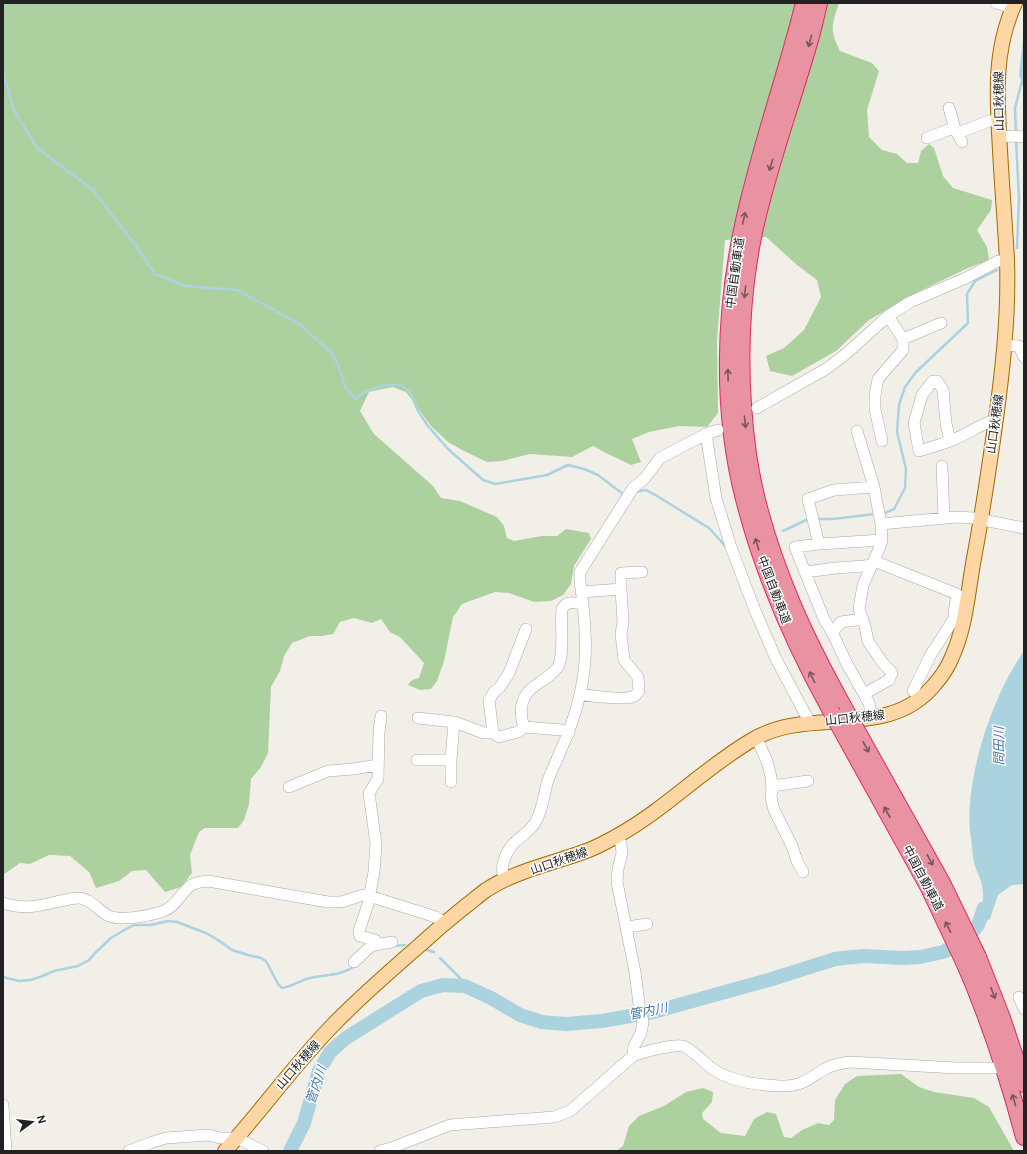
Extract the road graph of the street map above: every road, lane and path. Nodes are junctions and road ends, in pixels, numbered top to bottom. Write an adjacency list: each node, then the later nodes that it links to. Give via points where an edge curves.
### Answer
1 (804, 3): 69 (highway, 中国自動車道, one-way to 1, bridge, via 831,711 797,645 762,561 735,457 728,398 727,355 734,274 744,221)
2 (819, 3): 69 (highway, 中国自動車道, one-way to 69, bridge, via 810,42 766,181 747,275 741,354 748,455 756,494 775,558 792,603 847,713 942,883)
3 (996, 3): 4 (street)
4 (1014, 6): 6 (main road, 山口秋穂線, via 1004,35 998,65)
5 (949, 108): 7 (street)
6 (998, 120): 7 (street, via 989,121); 8 (main road, 山口秋穂線)
7 (958, 135): 9 (street, via 948,130)
8 (1014, 137): 10 (main road, 山口秋穂線)
9 (927, 138)
10 (1007, 261): 11 (street, via 998,261 910,302); 14 (main road, 山口秋穂線)
11 (888, 316): 13 (street); 16 (street, via 826,369)
12 (941, 323): 13 (street)
13 (903, 339): 21 (street, via 902,350 878,379 875,409)
14 (1005, 344): 15 (street); 17 (main road, 山口秋穂線)
15 (1022, 348)
16 (757, 408)
17 (995, 420): 22 (street); 26 (main road, 山口秋穂線)
18 (718, 430): 20 (street)
19 (856, 431): 24 (street)
20 (706, 434): 35 (street, via 660,458 645,478 633,488 580,572); 47 (street, via 716,498 731,547 776,659)
21 (882, 441)
22 (950, 441): 22 (street, via 919,451 914,423 922,395 932,382 937,381 943,390)
23 (942, 466): 25 (street)
24 (874, 487): 27 (street); 30 (street, via 834,490 808,499)
25 (944, 518): 26 (street); 27 (street)
26 (981, 519): 28 (street); 36 (main road, 山口秋穂線)
27 (881, 524): 29 (street)
28 (1024, 528)
29 (882, 540): 30 (street); 31 (street)
30 (819, 544): 33 (street, via 795,547)
31 (873, 563): 33 (street); 36 (street, via 957,594 954,613); 37 (street, via 863,585 860,609)
32 (642, 572): 34 (street, via 621,573)
33 (805, 572): 39 (street)
34 (621, 589): 35 (street); 41 (street, via 624,660 638,677 639,690 636,695 625,698)
35 (582, 598): 41 (street, via 586,634); 48 (street, via 564,604 558,667 528,691 521,707)
36 (959, 617): 40 (street, via 930,656); 45 (main road, 山口秋穂線, via 961,630 953,657 932,688 903,710)
37 (863, 619): 39 (street, via 840,622); 42 (street, via 868,641 892,673 889,680)
38 (526, 629): 49 (street, via 509,673 489,700)
39 (832, 633): 42 (street)
40 (913, 691)
41 (580, 694): 50 (street)
42 (864, 694): 45 (street)
43 (382, 716): 54 (street)
44 (418, 718): 46 (street)
45 (874, 718): 47 (main road, 山口秋穂線)
46 (454, 722): 49 (street, via 484,733); 53 (street)
47 (810, 723): 51 (main road, 山口秋穂線, via 790,726)
48 (524, 727): 49 (street, via 518,732 499,737); 50 (street, via 562,730)
49 (493, 733)
50 (569, 733): 61 (street, via 551,772 535,823 506,854 502,865)
51 (756, 737): 57 (street, via 767,761); 59 (main road, 山口秋穂線)
52 (417, 760): 53 (street)
53 (451, 760): 56 (street)
54 (378, 765): 58 (street, via 328,771); 62 (street, via 378,779 369,793 376,844)
55 (808, 781): 57 (street)
56 (451, 782)
57 (772, 786): 60 (street, via 774,810)
58 (289, 787)
59 (618, 836): 61 (main road, 山口秋穂線, via 593,849); 66 (street, via 622,853 618,882)
60 (802, 872)
61 (505, 880): 64 (main road, 山口秋穂線, via 486,890)
62 (369, 896): 63 (street, via 363,895 342,902 328,902 208,881 191,886 175,904 151,915 123,918 110,916 79,897 21,908); 64 (street, via 436,916); 68 (street, via 359,931 360,936 375,940)
63 (3, 903)
64 (444, 923): 78 (main road, 山口秋穂線, via 331,1027)
65 (647, 924): 66 (street)
66 (626, 927): 73 (street, via 643,1022)
67 (392, 942): 68 (street)
68 (375, 945): 70 (street)
69 (971, 960): 75 (highway, 中国自動車道, one-way to 75, via 1002,1018); 77 (highway, 中国自動車道, one-way to 69, via 1008,1079 977,991)
70 (354, 962)
71 (1019, 997): 72 (street)
72 (1024, 1009)
73 (633, 1056): 74 (street, via 642,1052 684,1046 725,1076 759,1085 780,1086 804,1083 829,1067 850,1062); 83 (street, via 570,1111 554,1117 450,1125)
74 (995, 1068)
75 (1024, 1084)
76 (3, 1105): 79 (street)
77 (1024, 1137)
78 (237, 1138): 80 (street, via 166,1138); 81 (main road, 山口秋穂線); 82 (street)
79 (6, 1151)
80 (129, 1151)
81 (225, 1151)
82 (263, 1151)
83 (380, 1151)

